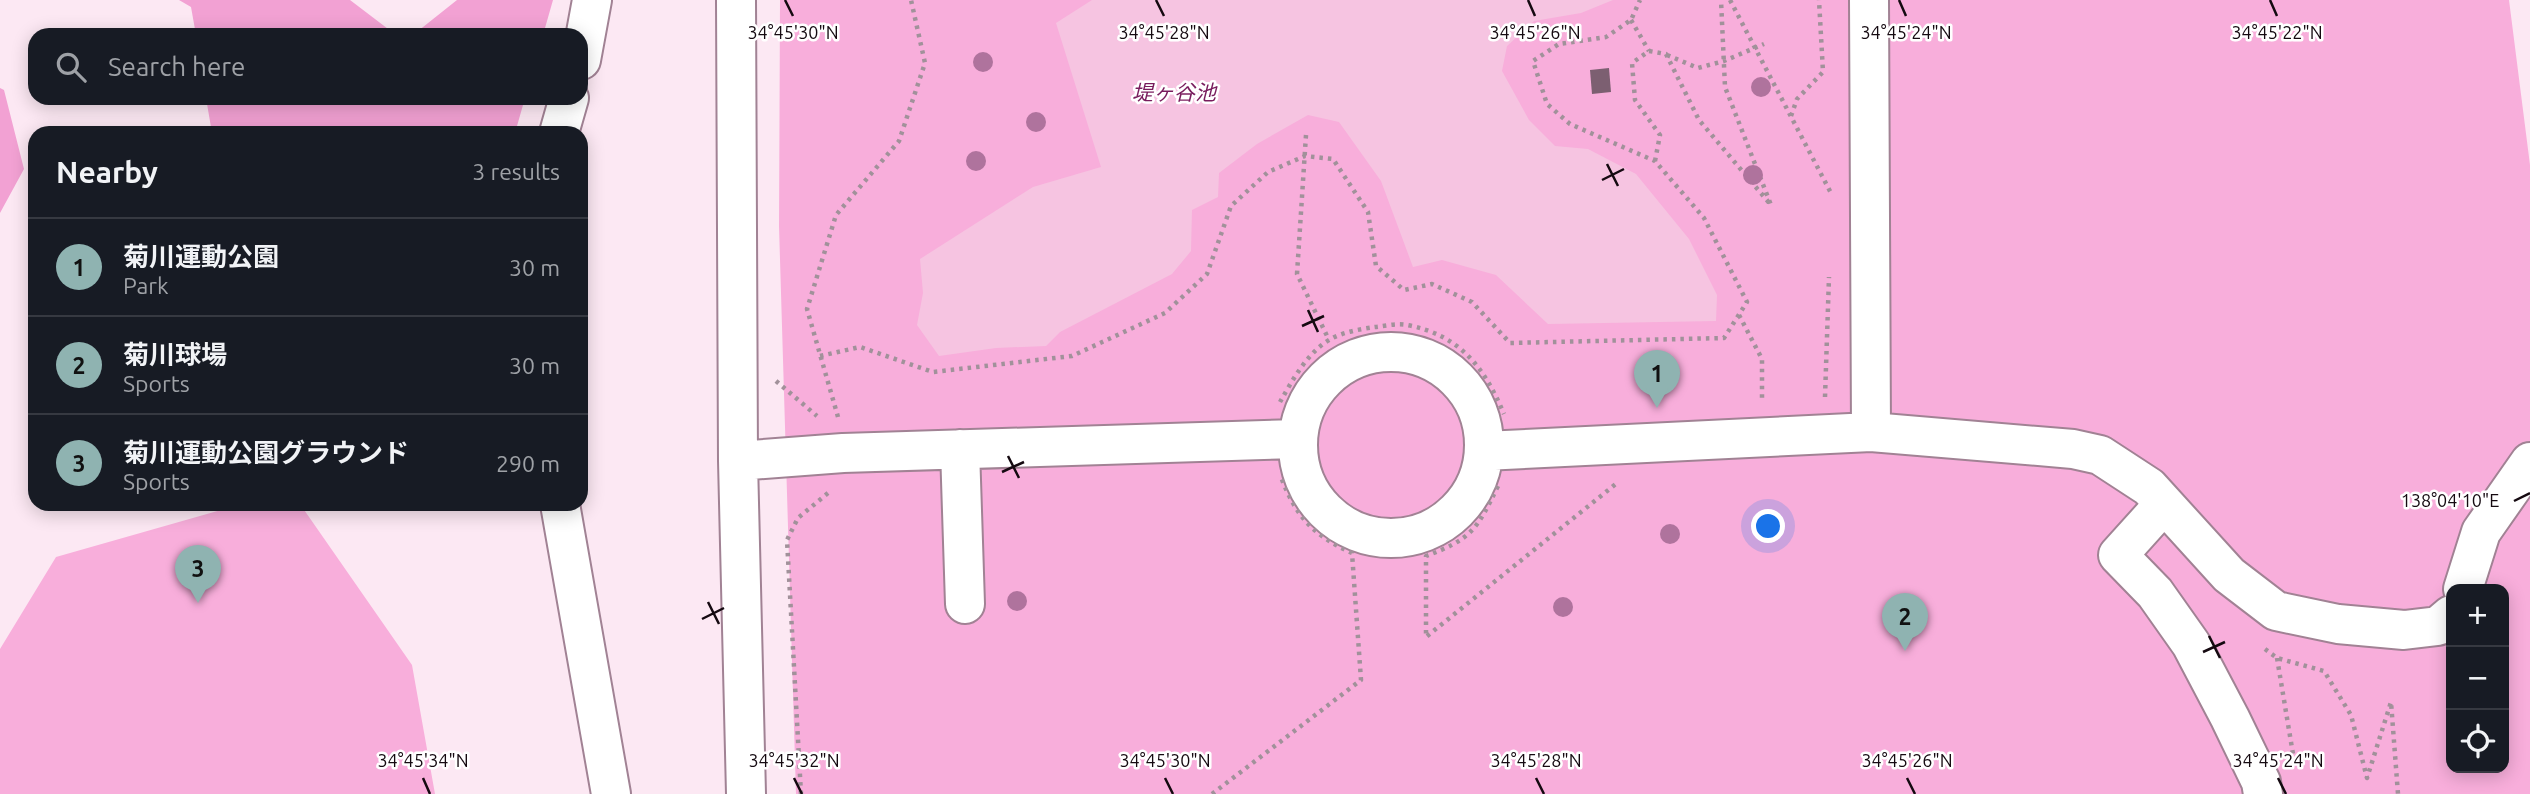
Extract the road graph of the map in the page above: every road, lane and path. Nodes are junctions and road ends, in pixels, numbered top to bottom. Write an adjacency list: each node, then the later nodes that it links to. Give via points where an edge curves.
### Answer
1 (592, 0): 10 (street)
2 (736, 0): 31 (street)
3 (911, 0): 24 (path, via 925,63 898,141 836,215 807,309)
4 (1640, 0): 9 (path)
5 (1721, 0): 14 (path)
6 (1730, 0): 16 (path)
7 (1819, 0): 16 (path, via 1823,72 1797,99)
8 (1869, 0): 28 (street)
9 (1631, 20): 12 (path); 20 (path, via 1606,37 1559,44 1533,61 1547,104 1570,124)
10 (587, 28)
11 (1764, 44): 14 (path)
12 (1649, 51): 13 (path); 20 (path, via 1632,62 1635,100 1660,135)
13 (1666, 54): 14 (path, via 1698,68); 14 (path, via 1699,120 1770,205 1725,87)
14 (1724, 61)
15 (567, 105): 17 (street)
16 (1791, 117): 21 (path)
17 (561, 126)
18 (1306, 135): 19 (path)
19 (1305, 156): 23 (path, via 1333,159 1354,190 1368,212 1376,265 1404,290 1432,284 1472,302 1510,343 1724,338); 24 (path, via 1268,172 1231,206 1207,274 1165,313 1072,356 933,372 860,347); 27 (path, via 1297,274 1329,340 1362,329 1405,324 1432,333 1457,345 1476,362)
20 (1656, 161): 23 (path, via 1704,218 1747,302)
21 (1832, 196)
22 (1830, 265): 25 (path)
23 (1739, 315): 26 (path, via 1762,359)
24 (820, 356): 34 (path, via 839,421)
25 (1825, 405)
26 (1762, 407)
27 (1506, 418)
28 (1871, 432): 33 (street); 36 (street, via 2091,453 2148,487)
29 (960, 449): 30 (street); 34 (street); 39 (street)
30 (1287, 452): 33 (street, via 1331,517 1357,531 1385,538 1414,535 1441,524); 33 (street, via 1318,385 1340,366 1367,354 1396,351 1425,358 1450,373 1469,395); 47 (path, via 1299,514 1327,542 1352,553 1361,680)
31 (738, 461): 34 (street); 45 (street)
32 (2530, 462): 38 (street, via 2481,532)
33 (1492, 468): 35 (path, via 1480,524 1454,546 1426,556 1426,637 1621,480)
34 (840, 469): 46 (path, via 799,518 787,540)
35 (1608, 480)
36 (2164, 504): 40 (street, via 2229,575 2276,611 2338,624 2404,630 2438,626); 48 (street, via 2118,555 2155,593 2191,644)
37 (561, 511): 44 (street)
38 (2465, 584)
39 (965, 604)
40 (2446, 619)
41 (2258, 643): 42 (path)
42 (2277, 658): 43 (path); 49 (path, via 2324,671 2351,715 2367,778 2391,702)
43 (2295, 767)
44 (611, 794)
45 (747, 794)
46 (801, 794)
47 (1212, 794)
48 (2263, 794)
49 (2398, 794)

